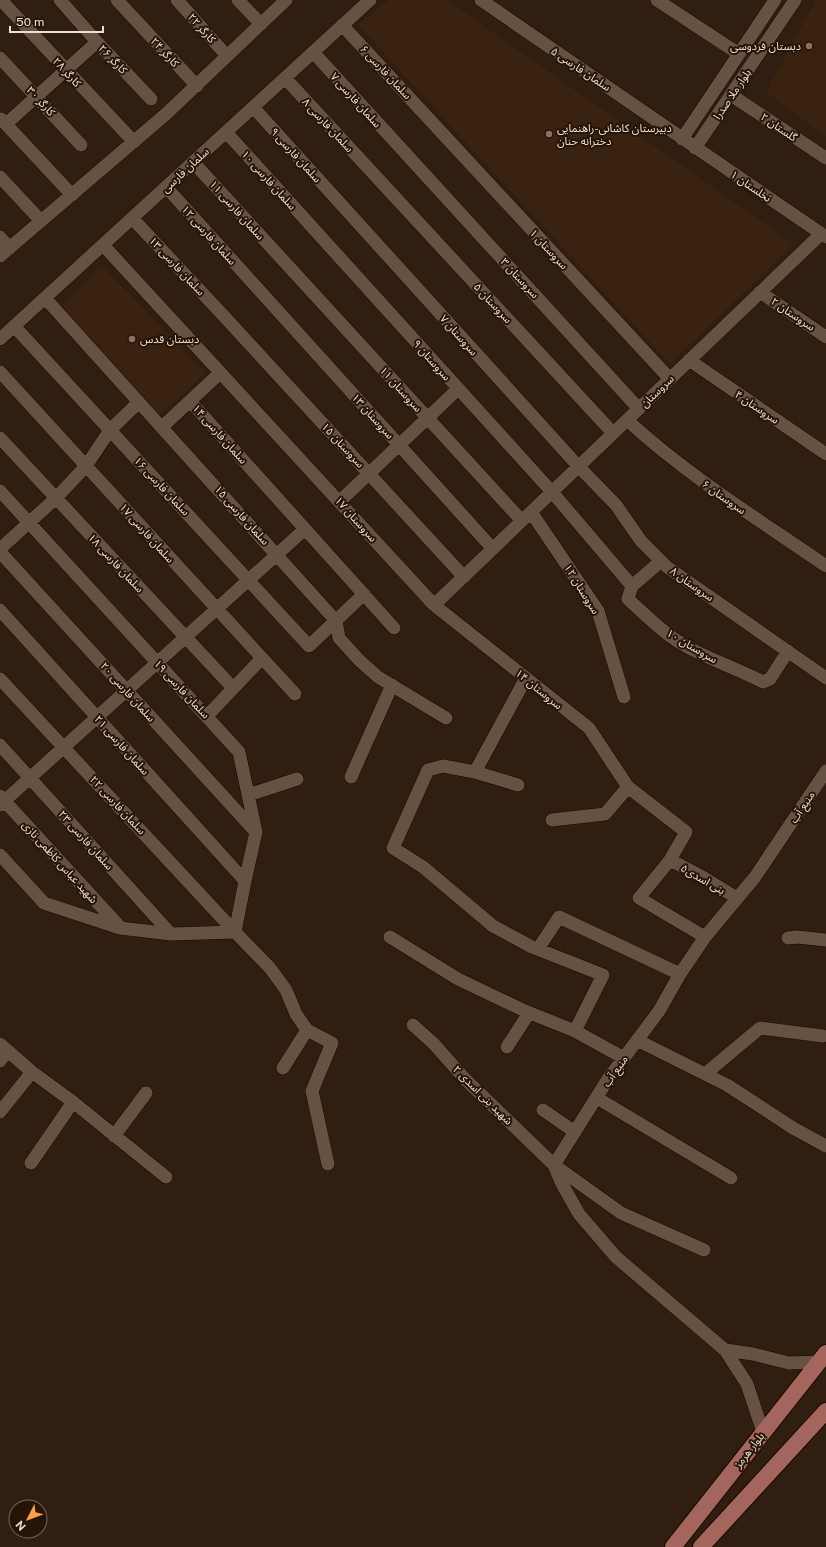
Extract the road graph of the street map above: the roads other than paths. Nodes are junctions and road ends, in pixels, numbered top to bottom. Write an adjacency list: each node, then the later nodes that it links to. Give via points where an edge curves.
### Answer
1 (1, 0): 19 (street, کارگر ۲۸)
2 (60, 0): 14 (street, کارگر ۲۶)
3 (117, 0): 21 (street, کارگر ۲۴)
4 (177, 0): 17 (street, کارگر ۲۲)
5 (238, 0): 12 (street)
6 (286, 0): 12 (street)
7 (370, 0): 13 (street, سلمان فارسی)
8 (480, 0): 29 (street, سلمان فارسی ۵)
9 (657, 0): 16 (street)
10 (775, 0): 16 (street, بلوار ملا صدرا)
11 (795, 0): 22 (street, بلوار ملا صدرا)
12 (261, 24): 17 (street)
13 (342, 25): 15 (street, سلمان فارسی); 26 (street, سلمان فارسی ۶)
14 (97, 42): 19 (street); 24 (street, کارگر ۲۶)
15 (313, 52): 20 (street, سلمان فارسی); 32 (street, سلمان فارسی ۷)
16 (739, 54): 29 (street, بلوار ملا صدرا)
17 (228, 56): 21 (street)
18 (0, 58): 23 (street, کارگر ۳۰)
19 (66, 70): 23 (street); 30 (street, کارگر ۲۸)
20 (285, 78): 25 (street, سلمان فارسی); 36 (street, سلمان فارسی ۸)
21 (197, 86): 30 (street)
22 (731, 95): 33 (street, بلوار ملا صدرا); 34 (street, گلستان ۲)
23 (36, 97): 27 (street); 31 (street, کارگر ۳۰)
24 (152, 98)
25 (253, 108): 28 (street, سلمان فارسی); 40 (street, سلمان فارسی ۹)
26 (429, 118): 59 (street, سروستان ۱)
27 (3, 121): 39 (street)
28 (226, 132): 35 (street, سلمان فارسی); 43 (street, سلمان فارسی ۱۰)
29 (682, 139): 33 (street, نخلستان ۱)
30 (134, 142): 39 (street)
31 (81, 145)
32 (400, 147): 63 (street, سروستان ۳)
33 (695, 148): 44 (street, نخلستان ۱)
34 (826, 158)
35 (193, 162): 38 (street, سلمان فارسی); 48 (street, سلمان فارسی ۱۱)
36 (372, 172): 68 (street, سروستان ۵)
37 (0, 177): 42 (street)
38 (166, 187): 41 (street, سلمان فارسی); 49 (street, سلمان فارسی ۱۲)
39 (72, 195): 42 (street)
40 (340, 202): 73 (street, سروستان ۷)
41 (132, 218): 46 (street, سلمان فارسی); 52 (street, سلمان فارسی ۱۳)
42 (41, 221): 47 (street)
43 (312, 228): 60 (street, سروستان ۹)
44 (823, 236): 50 (street, سروستان)
45 (0, 237): 47 (street)
46 (103, 245): 51 (street, سلمان فارسی); 58 (street)
47 (5, 252)
48 (280, 258): 64 (street, سروستان ۱۱)
49 (253, 283): 70 (street, سروستان ۱۳)
50 (760, 292): 54 (street, سروستان ۲); 56 (street, سروستان)
51 (45, 298): 53 (street, سلمان فارسی); 62 (street, سلمان فارسی ۱۵)
52 (221, 313): 74 (street, سروستان ۱۵)
53 (14, 326): 55 (street, سلمان فارسی); 67 (street, سلمان فارسی ۱۶)
54 (826, 337)
55 (0, 339)
56 (689, 360): 59 (street, سروستان); 71 (street, سروستان ۴)
57 (0, 372): 72 (street, سلمان فارسی ۱۷)
58 (220, 373): 61 (street, سلمان فارسی ۱۴); 78 (street, سروستان ۱۷)
59 (670, 379): 63 (street, سروستان)
60 (458, 389): 64 (street); 76 (street, سروستان ۹)
61 (190, 401): 66 (street); 82 (street, سلمان فارسی ۱۴)
62 (139, 402): 66 (street, سلمان فارسی ۱۵); 67 (street)
63 (639, 409): 65 (street, سروستان)
64 (427, 418): 70 (street); 80 (street, سروستان ۱۱)
65 (627, 420): 68 (street, سروستان); 88 (street, سروستان ۶, via 654,445 714,491)
66 (162, 427): 86 (street, سلمان فارسی ۱۵)
67 (110, 430): 72 (street); 90 (street, سلمان فارسی ۱۶)
68 (613, 433): 73 (street, سروستان)
69 (0, 438): 77 (street, سلمان فارسی ۱۸)
70 (399, 445): 74 (street); 83 (street, سروستان ۱۳)
71 (826, 454)
72 (86, 466): 77 (street); 94 (street, سلمان فارسی ۱۷)
73 (579, 467): 76 (street, سروستان); 87 (street, سروستان ۸, via 616,505 641,541)
74 (369, 473): 78 (street); 89 (street, سروستان ۱۵)
75 (0, 491): 81 (street, سلمان فارسی ۱۹)
76 (552, 492): 79 (street, سروستان); 91 (street)
77 (56, 498): 81 (street); 98 (street, سلمان فارسی ۱۸)
78 (340, 501): 93 (street, سروستان ۱۷)
79 (531, 512): 80 (street, سروستان); 109 (street, سروستان ۱۲, via 598,611)
80 (522, 522): 83 (street, سروستان)
81 (29, 523): 84 (street); 101 (street, سلمان فارسی ۱۹)
82 (305, 529): 86 (street); 92 (street, سلمان فارسی ۱۴)
83 (493, 548): 89 (street)
84 (0, 549)
85 (0, 552): 107 (street, سلمان فارسی ۲۰)
86 (278, 554): 90 (street); 96 (street, سلمان فارسی ۱۵)
87 (661, 561): 91 (street); 99 (street, سروستان ۸)
88 (826, 566)
89 (464, 577): 93 (street)
90 (248, 580): 94 (street); 96 (street, سلمان فارسی ۱۶, via 309,646)
91 (632, 586): 99 (street, سروستان ۱۰, via 628,599 670,636 713,660 763,682 770,679)
92 (364, 594): 96 (street); 97 (street, سلمان فارسی ۱۴)
93 (434, 606): 103 (street, سروستان ۱۴)
94 (217, 609): 98 (street); 100 (street, سلمان فارسی ۱۷)
95 (0, 610): 111 (street, سلمان فارسی ۲۱)
96 (336, 621): 105 (street, سلمان فارسی ۱۵, via 339,638 378,677)
97 (394, 628)
98 (185, 638): 101 (street); 106 (street, سلمان فارسی ۱۸)
99 (788, 651): 102 (street, سروستان ۸)
100 (262, 658): 106 (street); 108 (street, سلمان فارسی ۱۷)
101 (157, 662): 107 (street); 110 (street, سلمان فارسی ۱۹)
102 (825, 677)
103 (526, 678): 116 (street); 121 (street, سروستان ۱۴, via 589,728)
104 (0, 679): 114 (street, سلمان فارسی ۲۲)
105 (392, 685): 112 (street, سلمان فارسی ۱۵); 117 (street)
106 (233, 688): 110 (street)
107 (126, 690): 111 (street); 125 (street, سلمان فارسی ۲۰)
108 (295, 694)
109 (624, 697)
110 (207, 716): 122 (street, سلمان فارسی ۱۹, via 239,752)
111 (97, 717): 114 (street); 128 (street, سلمان فارسی ۲۱)
112 (446, 718)
113 (0, 745): 118 (street, سلمان فارسی ۲۳)
114 (63, 747): 118 (street); 131 (street, سلمان فارسی ۲۲)
115 (826, 771): 129 (street, منبع آب, via 755,878)
116 (475, 772): 120 (street); 137 (street, via 443,766 428,770 393,848 423,867 493,926)
117 (351, 777)
118 (29, 778): 123 (street); 132 (street, سلمان فارسی ۲۳)
119 (298, 778): 122 (street)
120 (518, 785)
121 (628, 787): 124 (street, via 605,814); 127 (street, سروستان ۱۴, via 686,832)
122 (248, 794): 125 (street, سلمان فارسی ۱۹)
123 (1, 800): 130 (street, شهید عباس کاظمی نازی)
124 (552, 820)
125 (256, 832): 128 (street, سلمان فارسی ۱۹)
126 (0, 855): 130 (street, via 44,903)
127 (670, 860): 129 (street, بنی اسدی۵); 134 (street, via 640,898)
128 (245, 881): 131 (street, سلمان فارسی ۱۹)
129 (737, 898): 134 (street, منبع آب)
130 (120, 928): 132 (street)
131 (235, 932): 132 (street); 141 (street, via 270,968 286,990 296,1014)
132 (171, 934)
133 (390, 937): 139 (street, via 458,979)
134 (705, 937): 138 (street, منبع آب)
135 (788, 938): 136 (street)
136 (826, 940)
137 (538, 949): 138 (street, via 560,917); 142 (street, via 603,975)
138 (680, 974): 144 (street, منبع آب, via 659,1011)
139 (529, 1012): 142 (street); 145 (street)
140 (413, 1025): 161 (street, شهید بنی اسدی ۲)
141 (307, 1030): 148 (street); 160 (street, via 332,1043 312,1091)
142 (575, 1031): 147 (street)
143 (823, 1036): 150 (street, via 760,1028)
144 (638, 1040): 147 (street, منبع آب); 150 (street)
145 (507, 1048)
146 (2, 1052): 149 (street)
147 (624, 1058): 152 (street, منبع آب)
148 (283, 1068)
149 (32, 1072): 153 (street); 155 (street)
150 (705, 1074): 158 (street)
151 (146, 1093): 157 (street)
152 (596, 1098): 156 (street, منبع آب); 163 (street)
153 (73, 1102): 157 (street); 159 (street)
154 (543, 1110): 156 (street)
155 (0, 1112)
156 (575, 1132): 161 (street, منبع آب)
157 (114, 1136): 162 (street)
158 (826, 1146)
159 (31, 1163)
160 (328, 1164)
161 (554, 1164): 164 (street, شهید بنی اسدی ۲, via 621,1213); 165 (street, via 579,1214 616,1257)
162 (166, 1177)
163 (731, 1178)
164 (704, 1250)
165 (725, 1350): 166 (street, via 789,1363); 168 (street, via 747,1384)
166 (822, 1357): 168 (main road, بلوار هرمز)
167 (826, 1411): 170 (main road)
168 (763, 1432): 169 (main road, بلوار هرمز)
169 (673, 1547)
170 (701, 1547)

